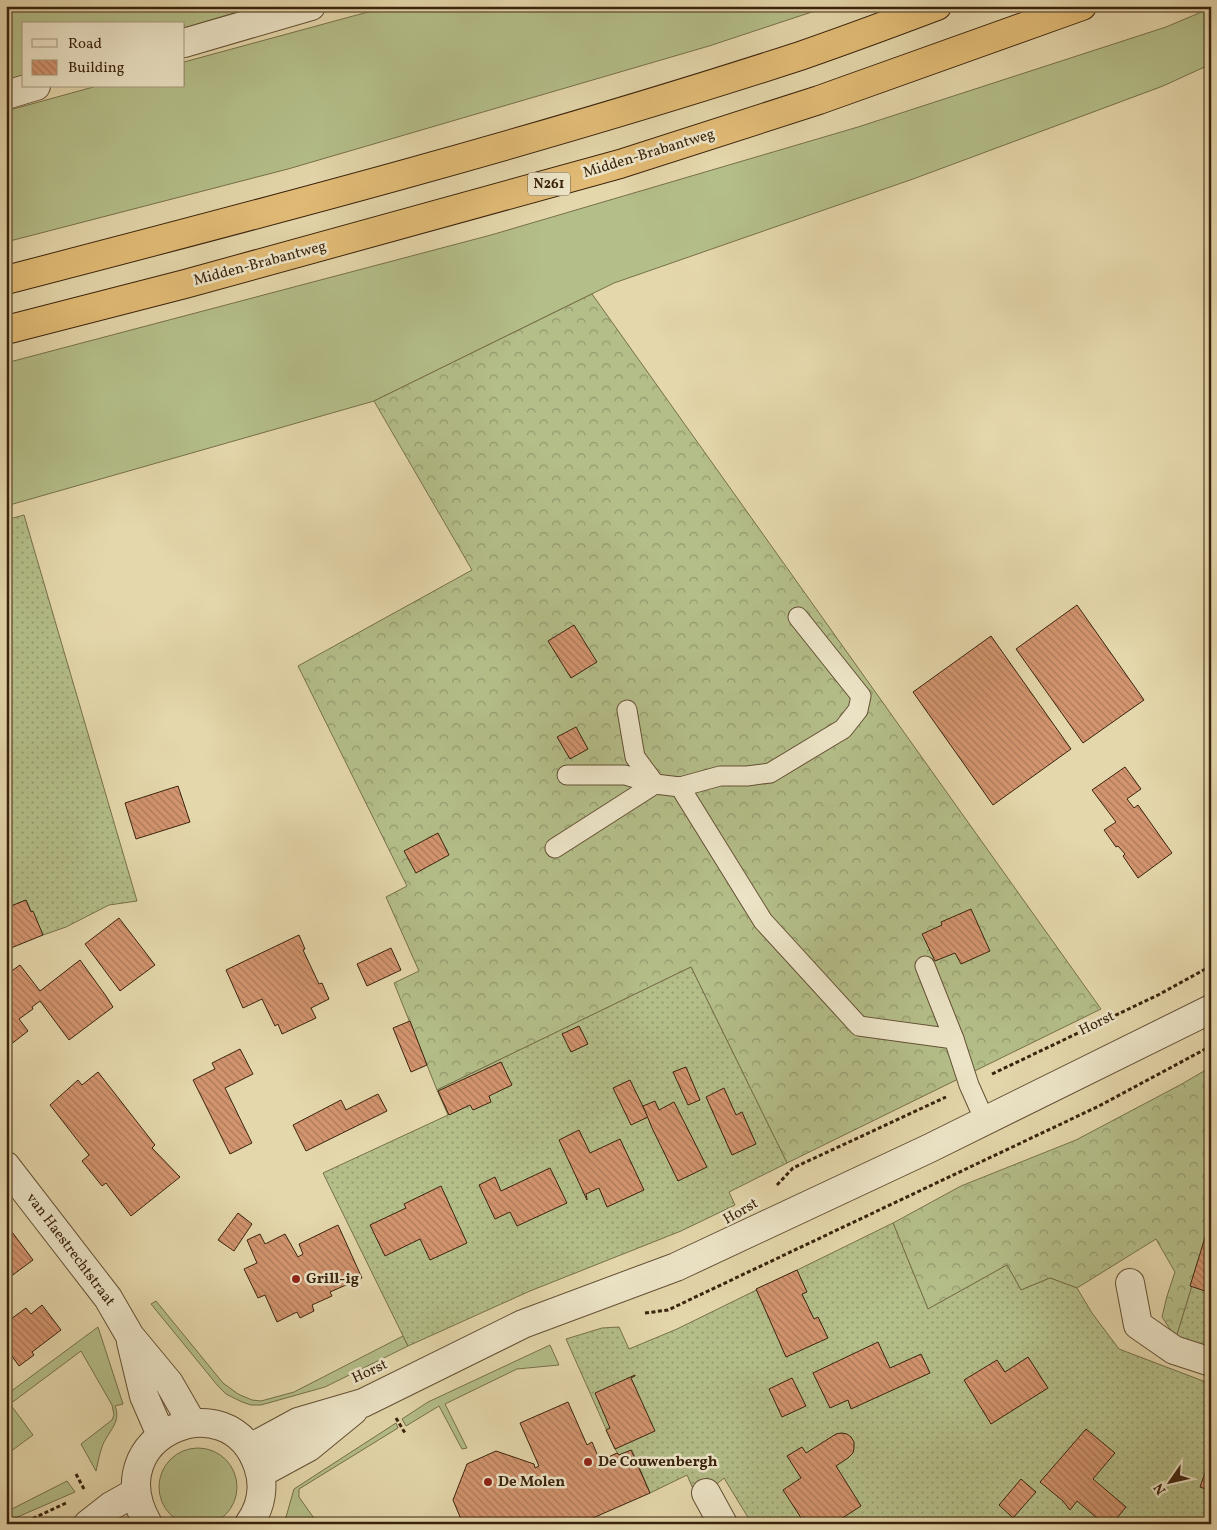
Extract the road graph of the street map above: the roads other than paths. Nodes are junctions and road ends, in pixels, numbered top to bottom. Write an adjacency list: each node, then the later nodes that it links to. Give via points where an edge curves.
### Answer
1 (310, 6): 4 (street)
2 (938, 6): 7 (highway, via 801,55 610,115 195,231)
3 (1082, 6): 8 (highway, Midden-Brabantweg / N261, via 819,100 620,164 194,282)
4 (185, 43)
5 (29, 88): 6 (street)
6 (6, 95)
7 (6, 280)
8 (6, 330)
9 (798, 617): 13 (lane, via 861,696 858,710 843,729 770,772 720,776)
10 (627, 710): 12 (lane, via 635,757)
11 (567, 775): 12 (lane, via 626,775)
12 (655, 784): 13 (lane); 14 (lane)
13 (680, 787): 17 (lane, via 763,921 860,1026)
14 (555, 848)
15 (926, 966): 17 (lane)
16 (1211, 1009): 18 (street, Horst)
17 (954, 1039): 18 (lane)
18 (985, 1121): 23 (street, Horst, via 676,1267 523,1324)
19 (6, 1166): 21 (street, van Haestrechtstraat, via 108,1298)
20 (1130, 1283): 22 (street, via 1138,1325 1174,1350)
21 (130, 1336): 24 (street, van Haestrechtstraat, via 169,1383); 25 (street, van Haestrechtstraat, via 144,1396)
22 (1211, 1362)
23 (363, 1403): 26 (street, Horst, via 298,1422); 27 (street, Horst, via 309,1447)
24 (192, 1423): 25 (street); 26 (street, via 224,1428)
25 (160, 1435): 28 (street, via 146,1451 138,1470)
26 (250, 1448): 27 (street)
27 (261, 1473): 32 (street, via 260,1502)
28 (136, 1492): 30 (street); 31 (street, via 140,1510)
29 (706, 1494): 33 (street)
30 (88, 1524)
31 (148, 1524)
32 (249, 1524)
33 (724, 1524)

